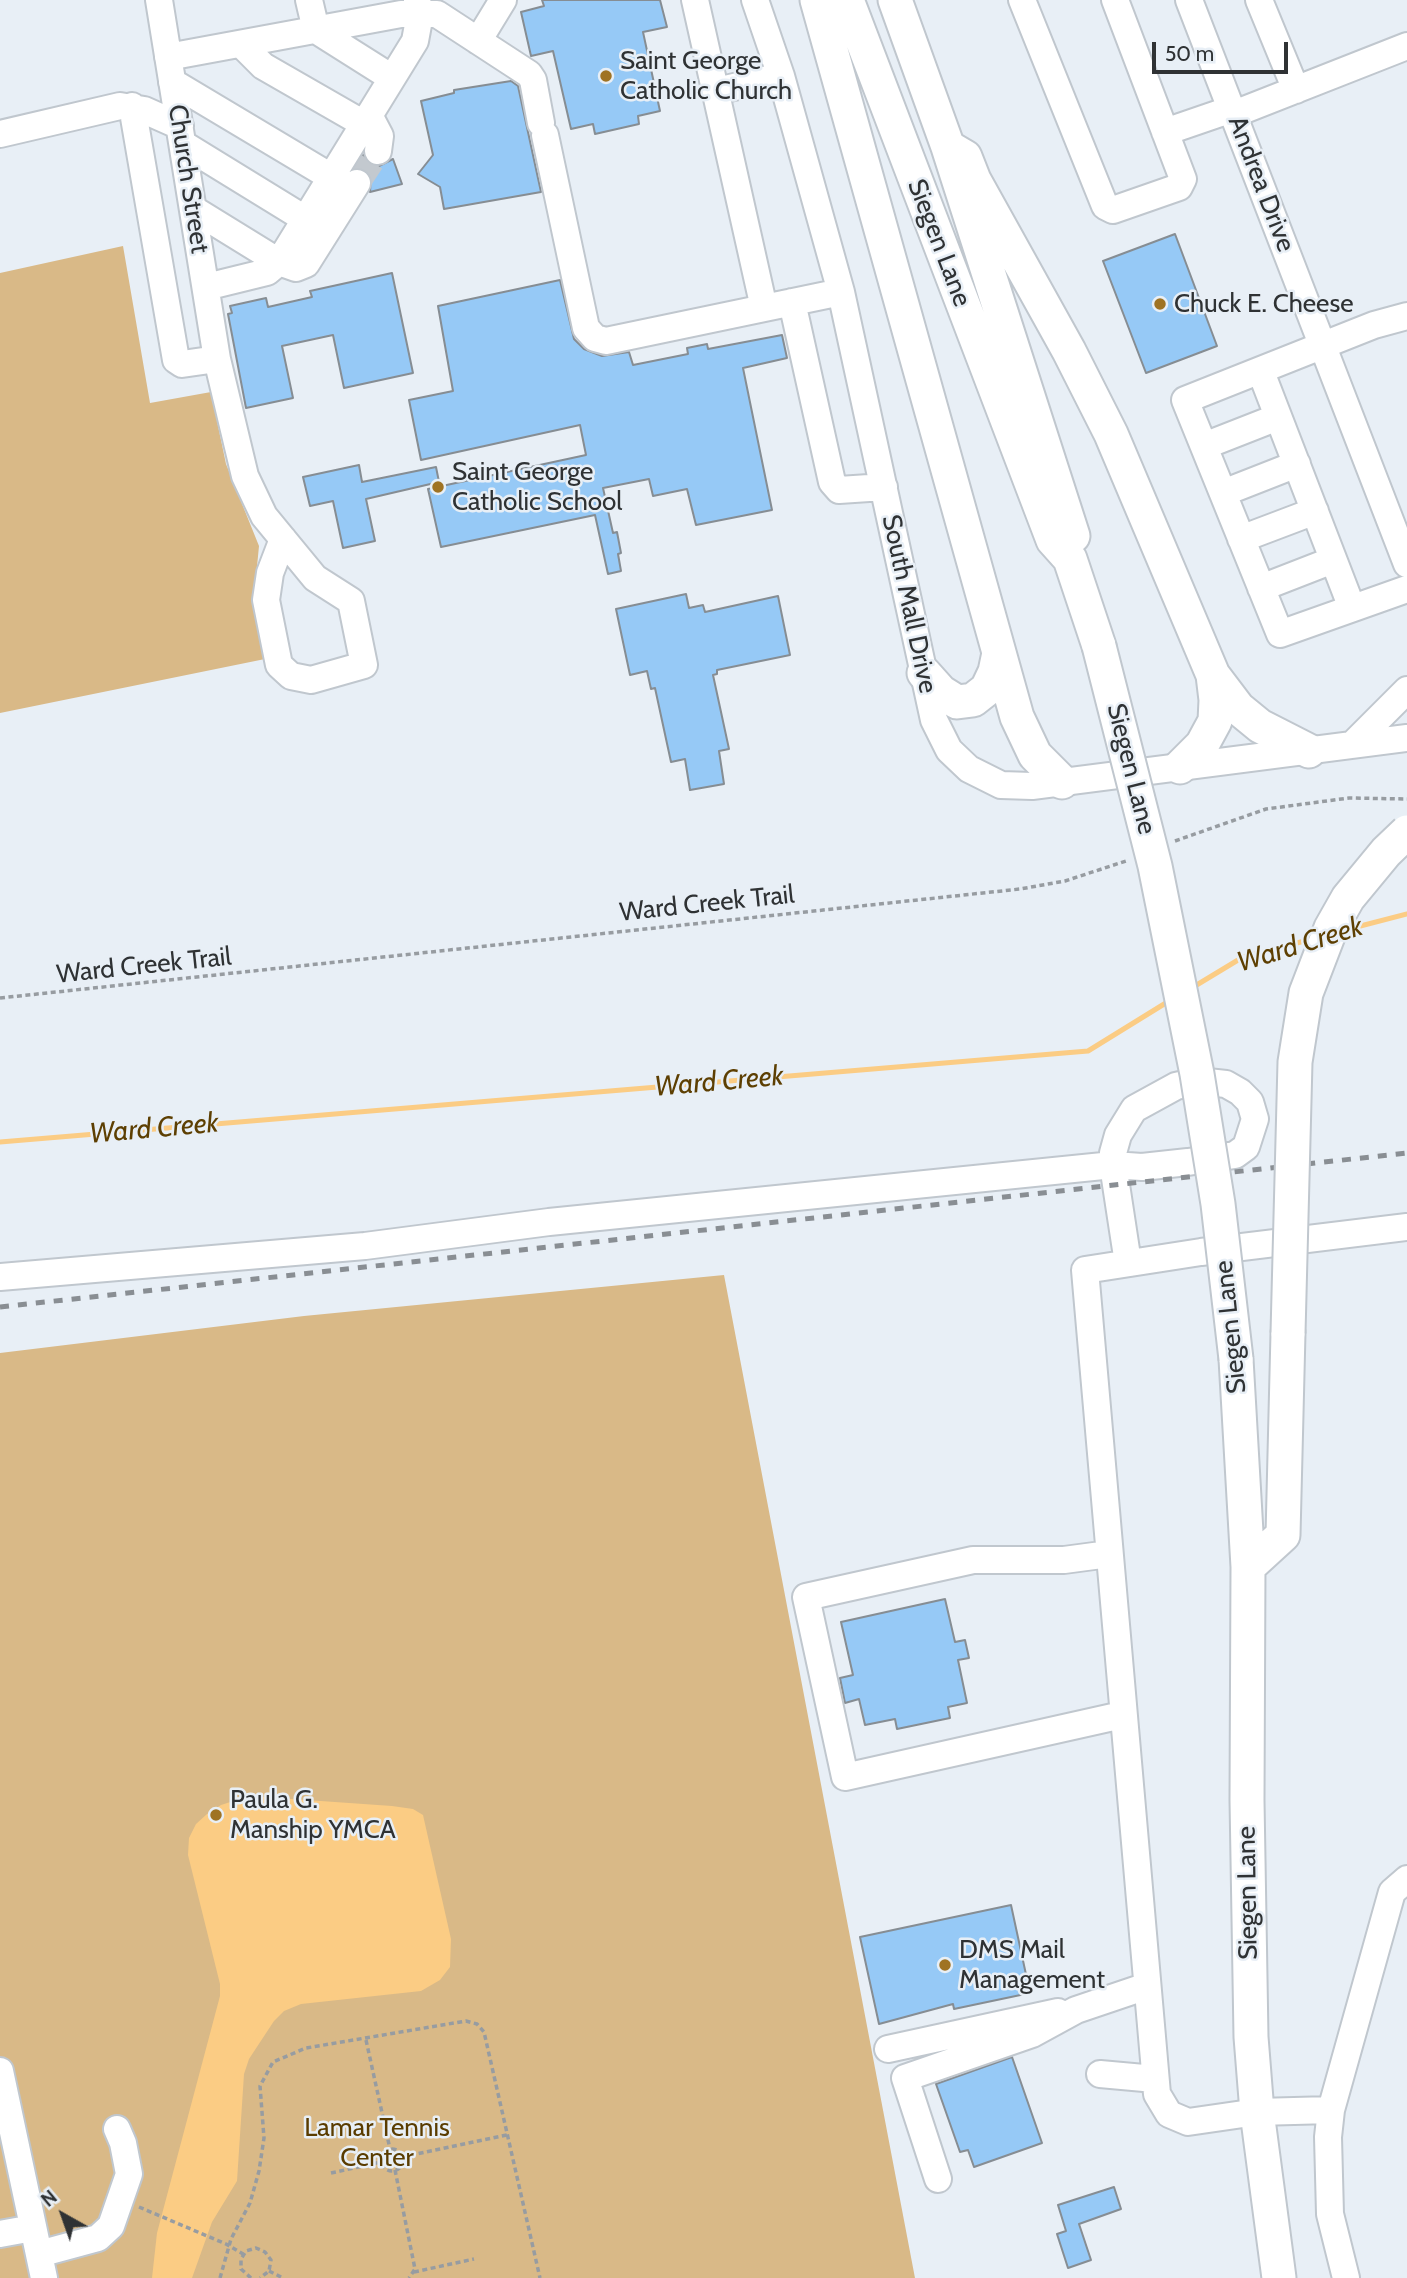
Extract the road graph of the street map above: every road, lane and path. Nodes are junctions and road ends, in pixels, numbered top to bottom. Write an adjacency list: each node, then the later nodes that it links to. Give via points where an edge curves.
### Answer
1 (159, 0): 18 (street, Church Street)
2 (309, 0): 14 (street)
3 (503, 0): 15 (street)
4 (695, 0): 22 (street)
5 (754, 0): 19 (street, South Mall Drive)
6 (817, 0): 58 (main road)
7 (847, 0): 52 (main road, Siegen Lane, via 1053,540)
8 (895, 0): 29 (main road, Siegen Lane)
9 (1022, 0): 26 (street, via 1109,209 1182,184)
10 (1115, 0): 26 (street)
11 (1189, 0): 24 (street, Andrea Drive)
12 (1259, 0): 21 (street)
13 (422, 7): 14 (street); 15 (street); 20 (street, via 415,41)
14 (316, 30): 16 (street); 20 (street)
15 (478, 41): 39 (street, via 533,80 586,328 595,338 606,341)
16 (241, 44): 18 (street); 25 (street, via 263,65)
17 (1407, 46): 21 (street)
18 (170, 69): 28 (street, Church Street); 31 (street)
19 (781, 76): 22 (street); 37 (street, South Mall Drive)
20 (392, 78): 25 (street)
21 (1296, 90): 24 (street)
22 (717, 91): 39 (street)
23 (132, 106): 27 (street); 28 (street); 42 (street, via 176,360 183,364)
24 (1233, 112): 26 (street); 41 (street, Andrea Drive)
25 (367, 119): 30 (street, via 380,136); 31 (street)
26 (1165, 132)
27 (0, 134)
28 (181, 135): 33 (street, Church Street); 34 (street)
29 (948, 147): 52 (main road, Siegen Lane, via 1073,534); 60 (main road, via 965,157 1111,434)
30 (378, 150)
31 (331, 177): 34 (street)
32 (357, 183): 35 (street, via 306,264 296,268)
33 (193, 209): 35 (street); 36 (street, Church Street)
34 (306, 219): 35 (street)
35 (279, 262): 36 (street, via 267,272)
36 (206, 287): 42 (street, Church Street)
37 (841, 292): 38 (street); 47 (street, South Mall Drive)
38 (792, 302): 39 (street); 47 (street, via 832,482 839,490)
39 (764, 308)
40 (1407, 316): 41 (street)
41 (1324, 348): 43 (street); 54 (street, Andrea Drive)
42 (217, 359): 50 (street, Church Street, via 245,476 264,516)
43 (1261, 372): 44 (street); 45 (street, via 1185,400)
44 (1278, 417): 45 (street); 46 (street)
45 (1204, 446): 48 (street)
46 (1297, 464): 48 (street); 49 (street)
47 (884, 488): 59 (street, South Mall Drive)
48 (1223, 493): 51 (street)
49 (1315, 511): 51 (street); 53 (street)
50 (283, 539): 50 (street, Church Street, via 315,578 351,601 364,665 311,680 291,676 279,666 266,600)
51 (1241, 539): 55 (street)
52 (1070, 559): 77 (main road, Siegen Lane, bridge, via 1156,866 1189,1033 1218,1204 1236,1359)
53 (1334, 559): 55 (street); 57 (street)
54 (1407, 564)
55 (1261, 588): 57 (street, via 1280,634)
56 (1407, 589): 57 (street)
57 (1352, 608)
58 (999, 653): 59 (main road, via 987,689 973,700 957,702); 66 (main road, via 1017,717 1035,755)
59 (924, 673): 66 (street, South Mall Drive, via 934,720 949,750 969,769 1001,785)
60 (1213, 675): 64 (main road, via 1238,708 1260,726); 65 (main road, via 1215,721 1202,745)
61 (1407, 690): 63 (street)
62 (1407, 738): 63 (street, South Mall Drive)
63 (1352, 745): 64 (street, South Mall Drive)
64 (1309, 751): 65 (street, South Mall Drive)
65 (1181, 766): 66 (street, South Mall Drive)
66 (1062, 782)
67 (1407, 799): 69 (path, via 1349,798 1266,809)
68 (1407, 832): 77 (main road, bridge, via 1348,898 1306,993 1295,1062 1283,1535)
69 (1171, 842)
70 (1136, 857): 71 (path, Ward Creek Trail, via 1065,881 1020,889)
71 (0, 999)
72 (1113, 1165): 72 (street, via 1142,1167 1235,1155 1252,1136 1255,1119 1250,1102 1226,1084 1198,1081 1176,1086 1134,1109 1118,1135); 74 (street); 75 (street, via 549,1222 365,1246)
73 (1407, 1227): 74 (street)
74 (1128, 1263): 76 (street, via 1085,1270)
75 (0, 1277)
76 (1109, 1554): 78 (street); 78 (street, via 1064,1560 973,1560 806,1597 845,1777)
77 (1248, 1567): 88 (main road, Siegen Lane, via 1248,1926)
78 (1122, 1715): 80 (street)
79 (1407, 1879): 87 (street, via 1392,1892)
80 (1147, 1986): 81 (street); 86 (street)
81 (1076, 2010): 83 (street); 96 (street, via 1032,2034 905,2078)
82 (366, 2040): 90 (path, via 460,2022 477,2024 484,2032); 91 (path); 100 (path, via 306,2048 268,2067 260,2086 261,2162 250,2203)
83 (888, 2049)
84 (0, 2071): 98 (street)
85 (1100, 2074): 86 (street)
86 (1155, 2079): 88 (street, via 1162,2106 1180,2120 1199,2122)
87 (1331, 2110): 88 (street); 113 (street, via 1330,2214)
88 (1257, 2112): 112 (main road, Siegen Lane)
89 (117, 2129): 103 (street, via 129,2174 111,2227)
90 (508, 2135): 92 (path); 111 (path)
91 (390, 2149): 92 (path); 93 (path, via 382,2155)
92 (402, 2157): 94 (path)
93 (382, 2162): 94 (path, via 388,2170); 95 (path)
94 (395, 2170): 105 (path)
95 (331, 2173)
96 (938, 2179)
97 (129, 2202): 100 (path)
98 (33, 2228): 99 (street); 103 (street)
99 (0, 2234)
100 (227, 2244): 101 (path); 106 (path)
101 (243, 2254): 104 (path, via 256,2248 265,2252 271,2260); 107 (path, via 241,2269)
102 (474, 2259): 105 (path)
103 (41, 2266)
104 (269, 2271): 108 (path); 109 (path)
105 (413, 2272): 110 (path)
106 (220, 2278)
107 (251, 2278)
108 (260, 2278)
109 (282, 2278)
110 (409, 2278)
111 (540, 2278)
112 (1279, 2278)
113 (1346, 2278)

